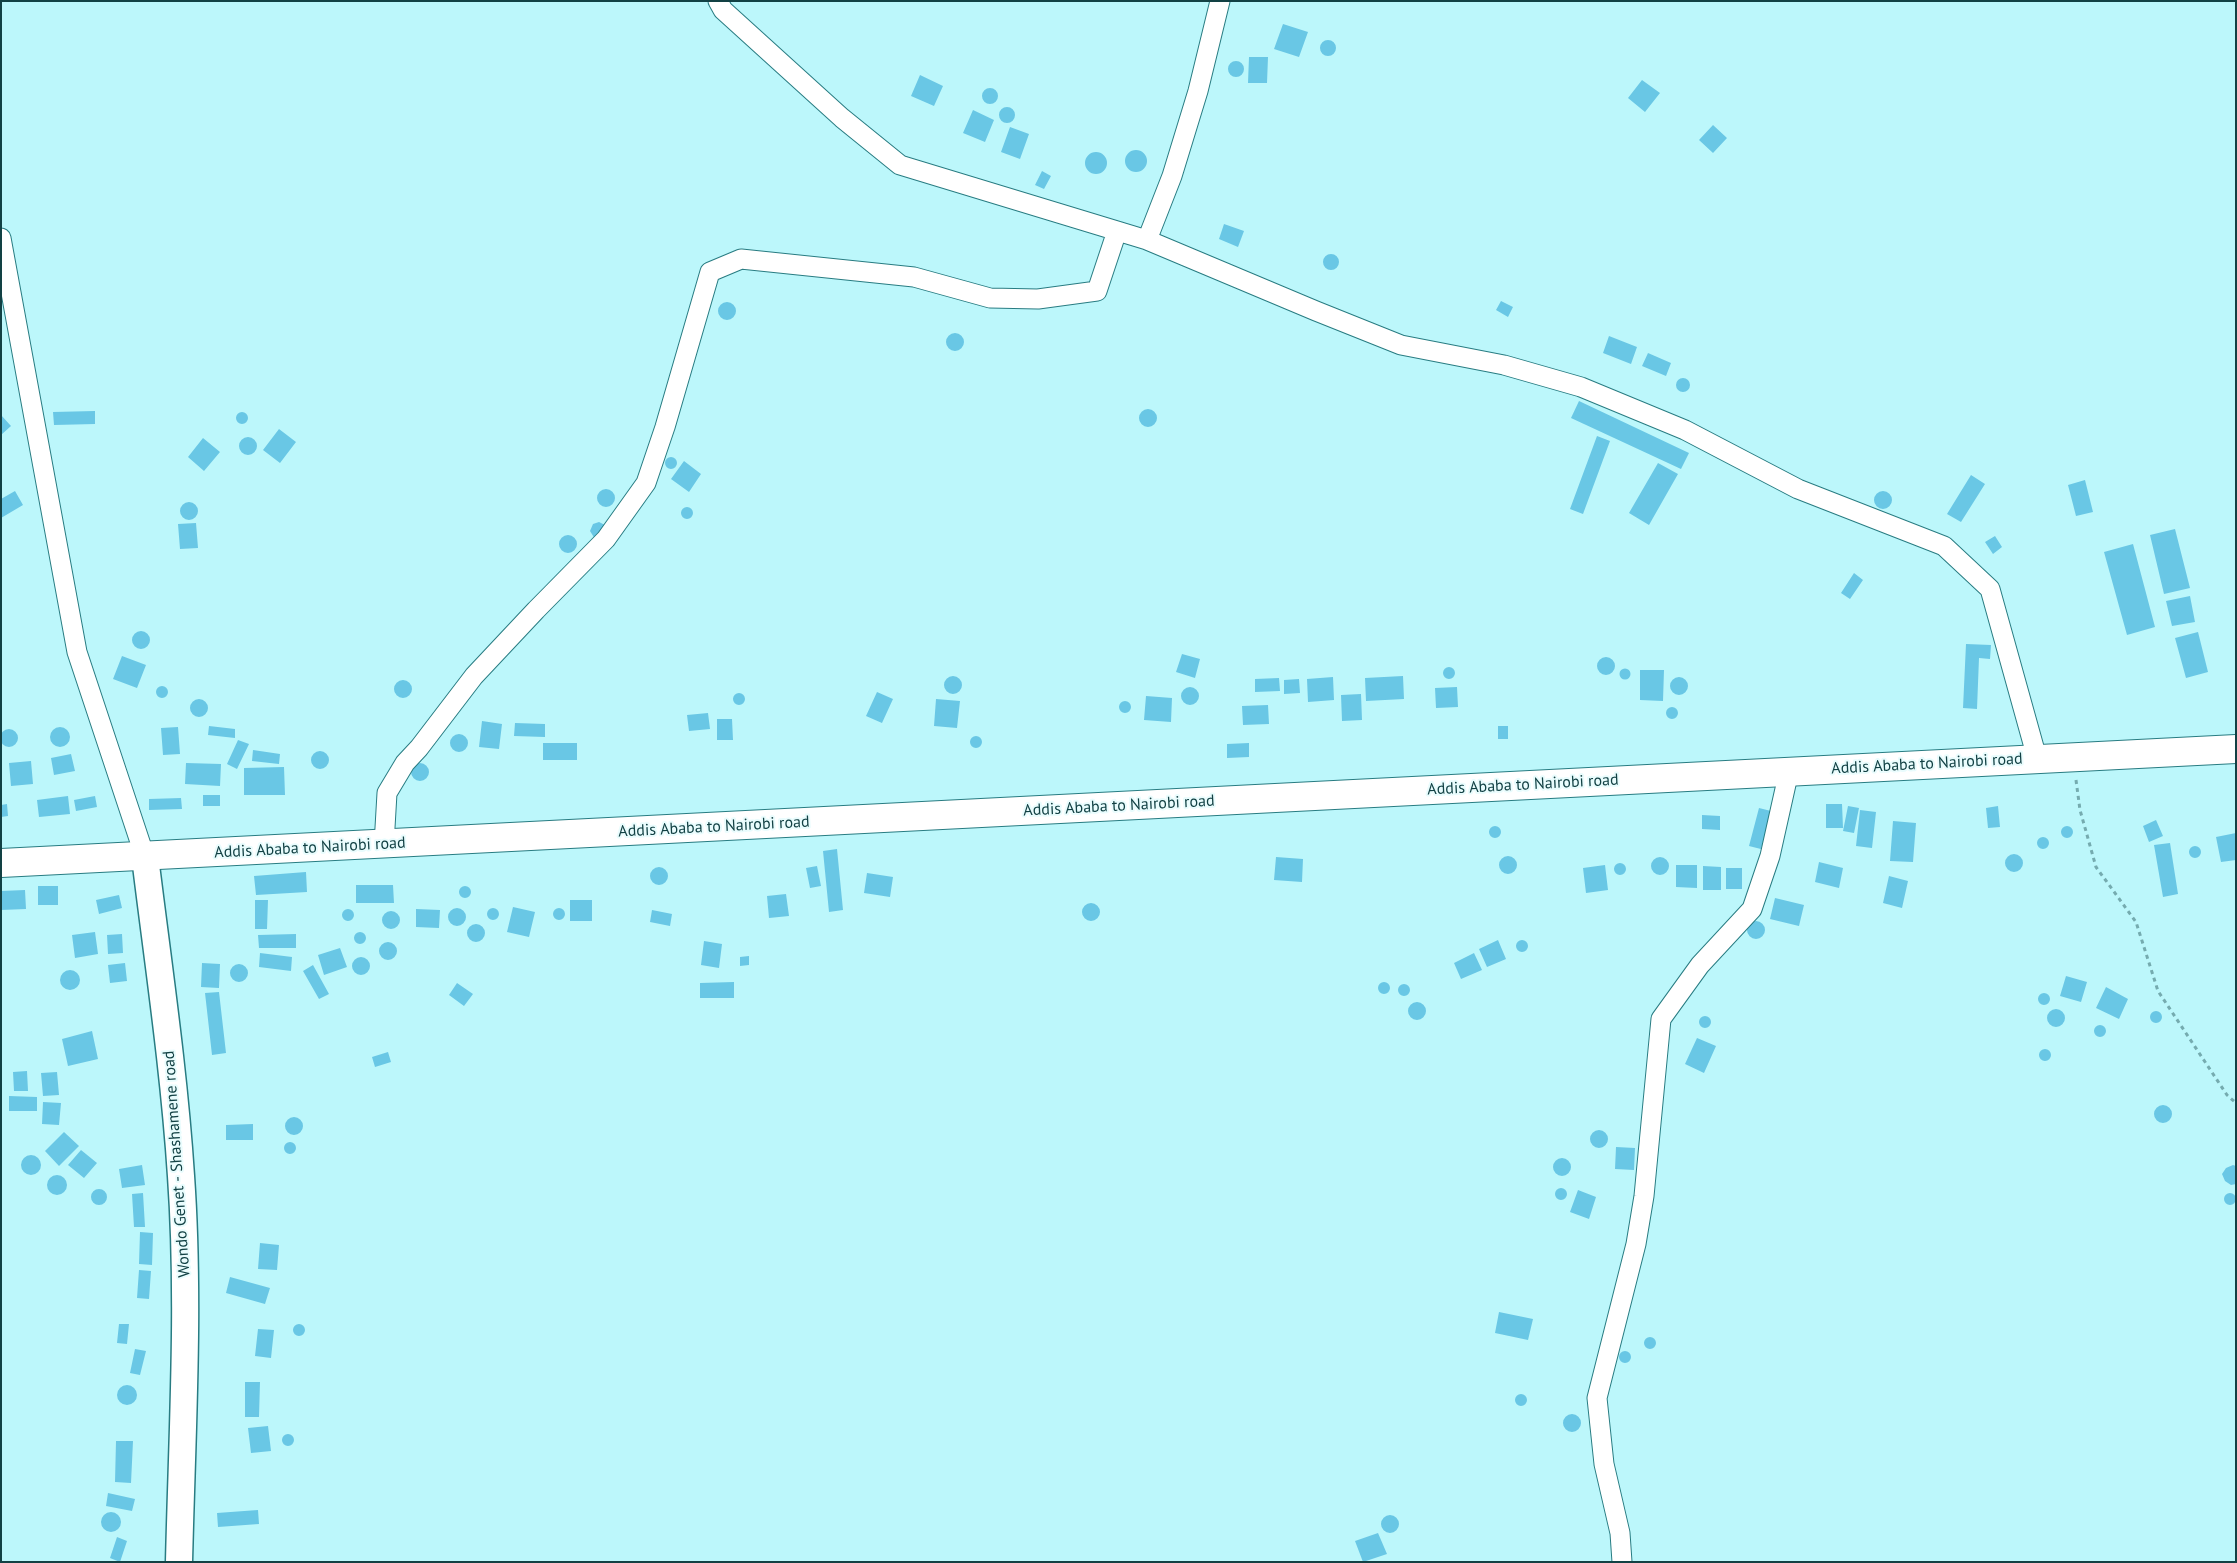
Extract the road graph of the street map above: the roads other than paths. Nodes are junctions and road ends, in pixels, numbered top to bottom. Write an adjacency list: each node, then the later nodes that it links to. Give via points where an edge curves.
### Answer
1 (718, 1): 3 (street, via 723,10 792,74 900,165)
2 (1220, 1): 5 (street, via 1198,92 1172,176)
3 (1117, 231): 5 (street); 9 (street, via 1097,292 1038,299 990,298 914,277 741,259 710,272 666,427 646,483 606,539 474,676 404,763 387,793)
4 (1, 238): 10 (street, via 77,652)
5 (1147, 240): 7 (street, via 1401,345 1504,365 1581,387 1685,430 1798,489 1944,546 1990,589)
6 (2236, 750): 7 (highway, Addis Ababa to Nairobi road)
7 (2037, 758): 8 (highway, Addis Ababa to Nairobi road)
8 (1789, 771): 9 (highway, Addis Ababa to Nairobi road); 13 (street, via 1770,856 1752,909 1700,965 1661,1019 1644,1196 1636,1244 1596,1398)
9 (384, 845): 10 (highway, Addis Ababa to Nairobi road)
10 (145, 857): 11 (highway, Addis Ababa to Nairobi road); 12 (main road, Wondo Genet - Shashamene road, via 181,1176 186,1281)
11 (1, 863)
12 (179, 1562)
13 (1622, 1562)

